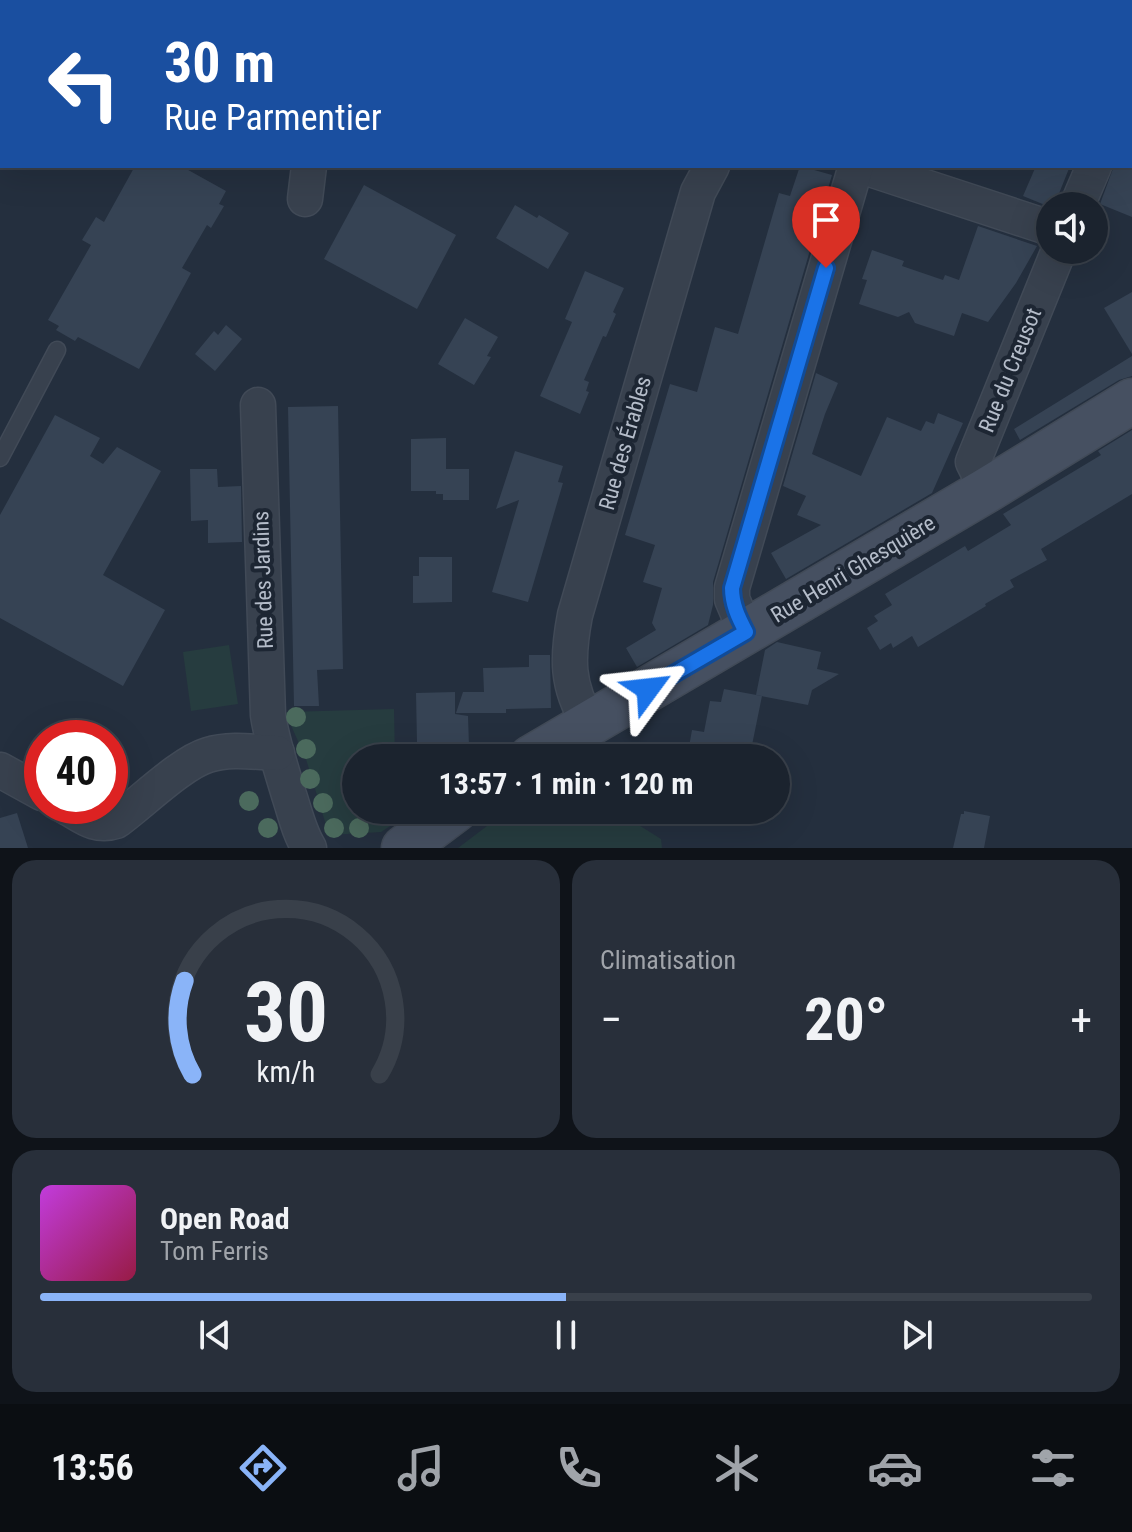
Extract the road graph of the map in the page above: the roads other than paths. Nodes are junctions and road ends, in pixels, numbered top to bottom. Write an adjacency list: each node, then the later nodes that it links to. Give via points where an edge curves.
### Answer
1 (711, 168): 14 (street, Rue des Érables, via 698,192 575,615 572,687)
2 (857, 168): 13 (street, via 732,588)
3 (864, 168): 6 (street)
4 (1093, 168): 5 (street)
5 (1083, 192)
6 (1036, 223)
7 (1053, 264): 12 (street, Rue du Creusot, via 973,462)
8 (57, 350): 11 (lane)
9 (1132, 401): 12 (street, Rue Henri Ghesquière)
10 (258, 405): 16 (street, Rue des Jardins, via 266,696)
11 (0, 458)
12 (987, 490): 13 (street, Rue Henri Ghesquière)
13 (746, 632): 14 (street, Rue Henri Ghesquière)
14 (589, 723): 15 (street, Rue Henri Ghesquière)
15 (554, 744)
16 (277, 753): 19 (street, via 207,755); 21 (street, Rue des Jardins)
17 (0, 770): 18 (street)
18 (24, 783)
19 (128, 812)
20 (436, 824): 22 (street)
21 (309, 848)
22 (404, 848)

